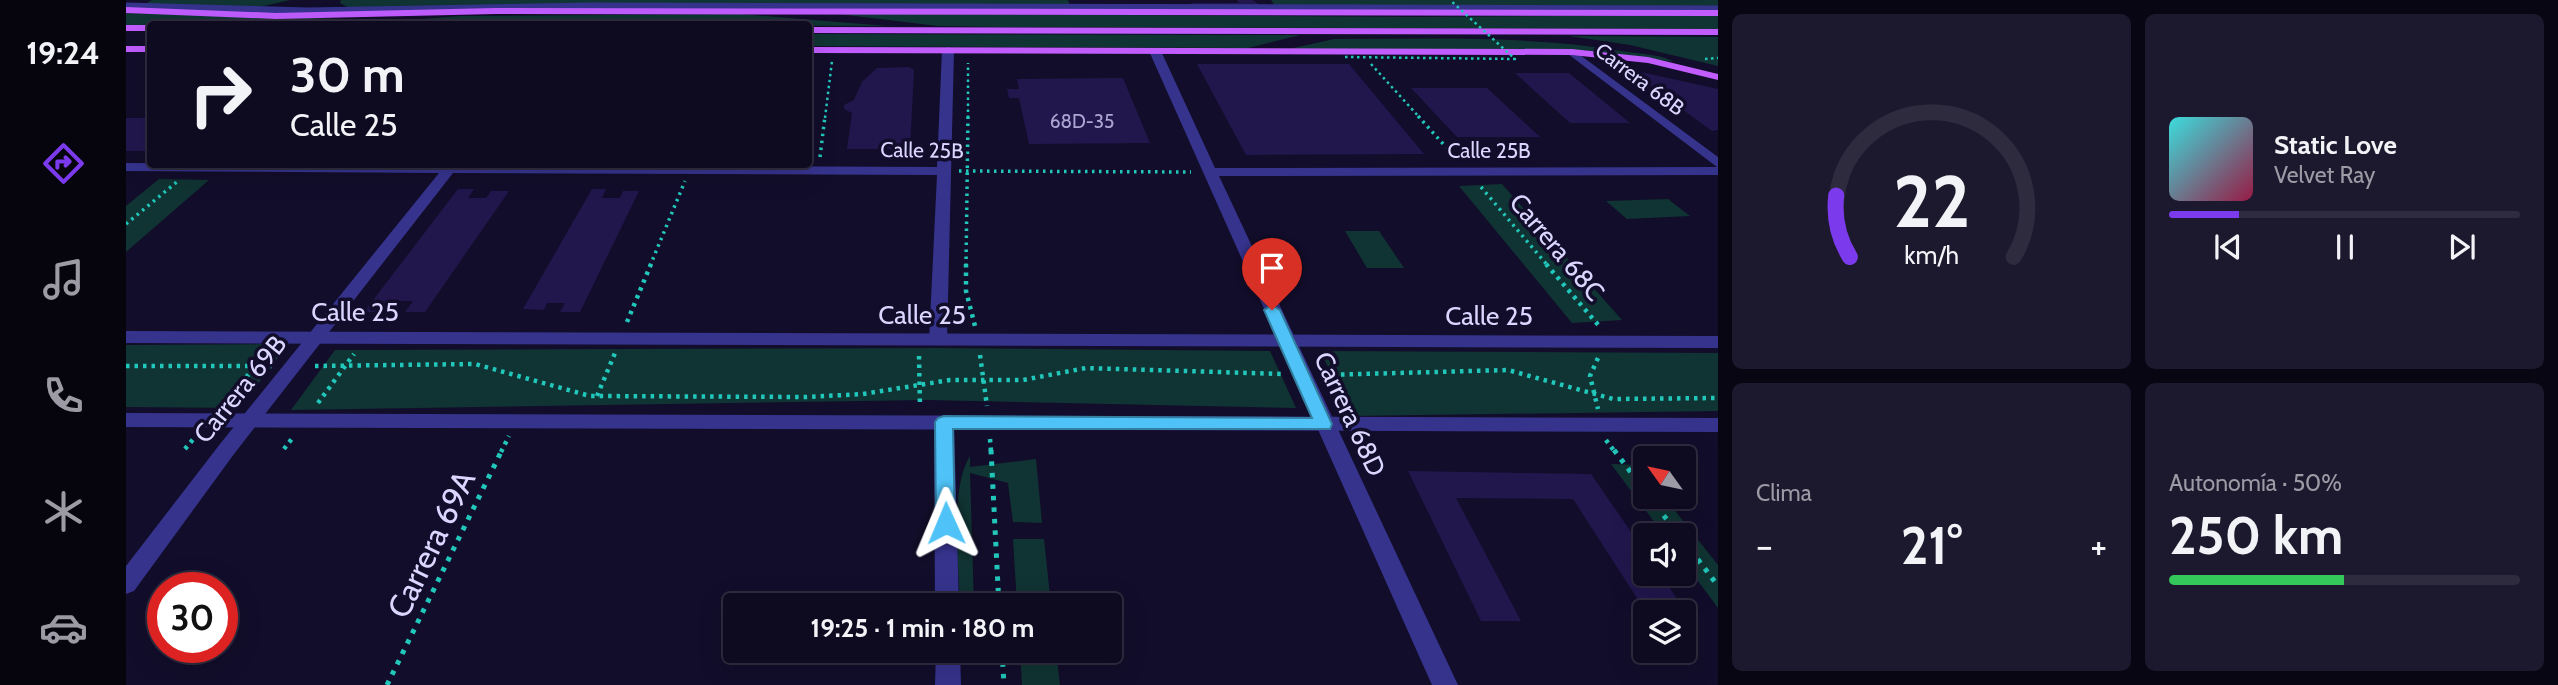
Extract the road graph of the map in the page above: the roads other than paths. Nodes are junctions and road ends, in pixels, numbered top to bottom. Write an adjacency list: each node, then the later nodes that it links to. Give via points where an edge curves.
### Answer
1 (333, 0): 5 (lane, via 332,5)
2 (293, 3): 4 (lane)
3 (126, 8): 4 (lane); 8 (main road, via 276,16)
4 (267, 10): 5 (lane)
5 (350, 10): 7 (lane, via 592,6)
6 (742, 11): 7 (main road); 8 (main road); 13 (main road)
7 (1718, 11)
8 (439, 13): 9 (main road)
9 (354, 21)
10 (126, 28): 11 (main road)
11 (147, 28)
12 (812, 30): 13 (main road)
13 (961, 30): 14 (main road)
14 (1338, 31): 15 (main road); 22 (main road)
15 (1458, 32): 16 (main road); 24 (main road, via 1603,44)
16 (1718, 32)
17 (126, 49): 18 (main road)
18 (147, 49)
19 (812, 50): 20 (main road)
20 (948, 50): 21 (main road); 31 (street)
21 (1155, 51): 22 (main road); 33 (street, Carrera 68D)
22 (1259, 51): 23 (main road)
23 (1572, 52): 25 (main road, via 1629,57); 26 (street, Carrera 68B)
24 (1718, 69)
25 (1718, 77)
26 (1718, 163)
27 (126, 167): 28 (street, Calle 25B)
28 (147, 167)
29 (450, 168): 35 (street, Carrera 69B)
30 (611, 168): 31 (street, Calle 25B)
31 (944, 171): 36 (street)
32 (1718, 171): 33 (street, Calle 25B)
33 (1212, 172): 38 (street, Carrera 68D)
34 (126, 337): 35 (street, Calle 25)
35 (317, 338): 36 (street, Calle 25); 40 (street, Carrera 69B)
36 (938, 341): 38 (street, Calle 25)
37 (1718, 342): 38 (street, Calle 25)
38 (1286, 343): 42 (street, Carrera 68D)
39 (126, 420): 40 (street)
40 (250, 421): 41 (street); 44 (street, Carrera 69B)
41 (944, 422): 42 (street); 45 (street)
42 (1324, 424): 43 (street); 48 (street, Carrera 68D)
43 (1718, 425)
44 (126, 584)
45 (947, 593)
46 (948, 663): 47 (street)
47 (948, 685)
48 (1445, 685)

